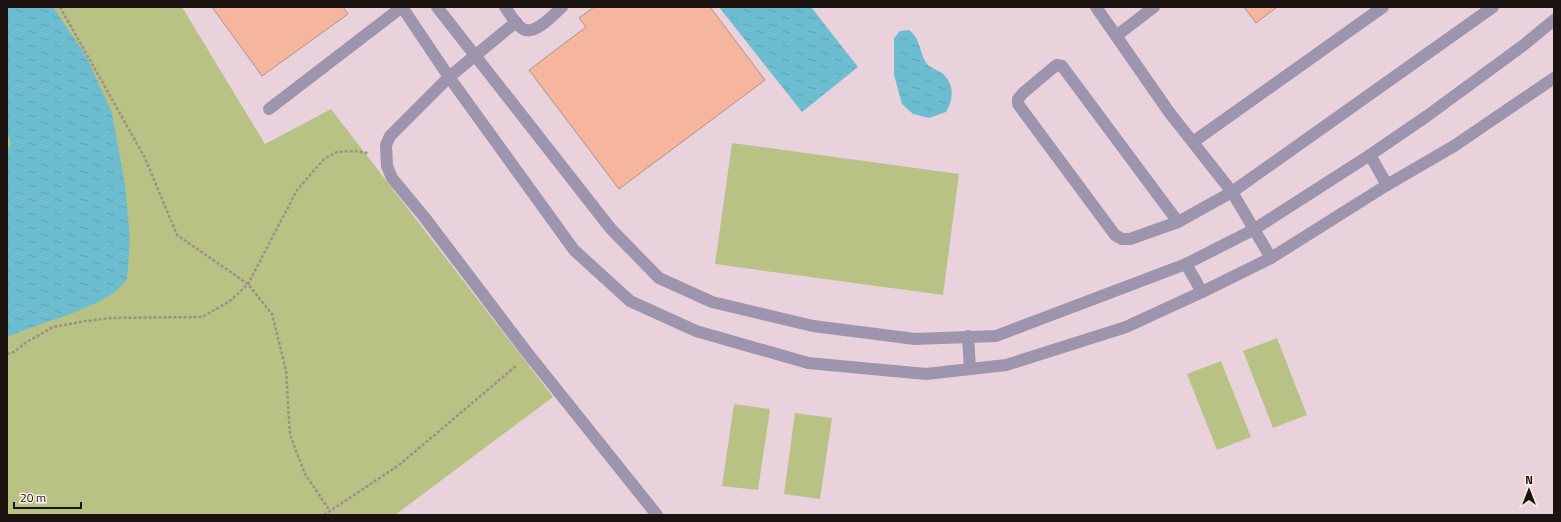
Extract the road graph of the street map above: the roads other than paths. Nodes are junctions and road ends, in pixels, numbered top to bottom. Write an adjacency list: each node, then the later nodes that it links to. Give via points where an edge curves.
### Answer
1 (402, 7): 13 (street); 15 (street)
2 (437, 7): 12 (street)
3 (505, 7): 10 (street)
4 (562, 7): 10 (street, via 536,30 524,30)
5 (1096, 7): 11 (street)
6 (1154, 7): 11 (street)
7 (1383, 7): 16 (street)
8 (1493, 7): 19 (street)
9 (1554, 20): 17 (street, via 1427,116)
10 (516, 22): 12 (street)
11 (1116, 36): 16 (street)
12 (475, 56): 13 (street); 25 (street, via 611,229 658,278 712,302 813,326 914,338)
13 (449, 77): 26 (street, via 574,250 630,301 696,332 808,363 926,374); 27 (street, via 390,136 386,145 387,166 392,178)
14 (1554, 78): 18 (street, via 1454,146)
15 (269, 109)
16 (1193, 142): 19 (street)
17 (1370, 155): 18 (street); 21 (street)
18 (1387, 185): 22 (street)
19 (1232, 192): 20 (street); 21 (street)
20 (1178, 222): 20 (street, via 1130,239 1122,239 1115,235 1018,104 1018,99 1054,67 1062,66)
21 (1253, 230): 22 (street); 23 (street)
22 (1271, 258): 24 (street)
23 (1186, 264): 24 (street); 25 (street, via 996,336)
24 (1202, 292): 26 (street, via 1126,327 1006,365)
25 (968, 336): 26 (street)
26 (970, 369)
27 (657, 515)

